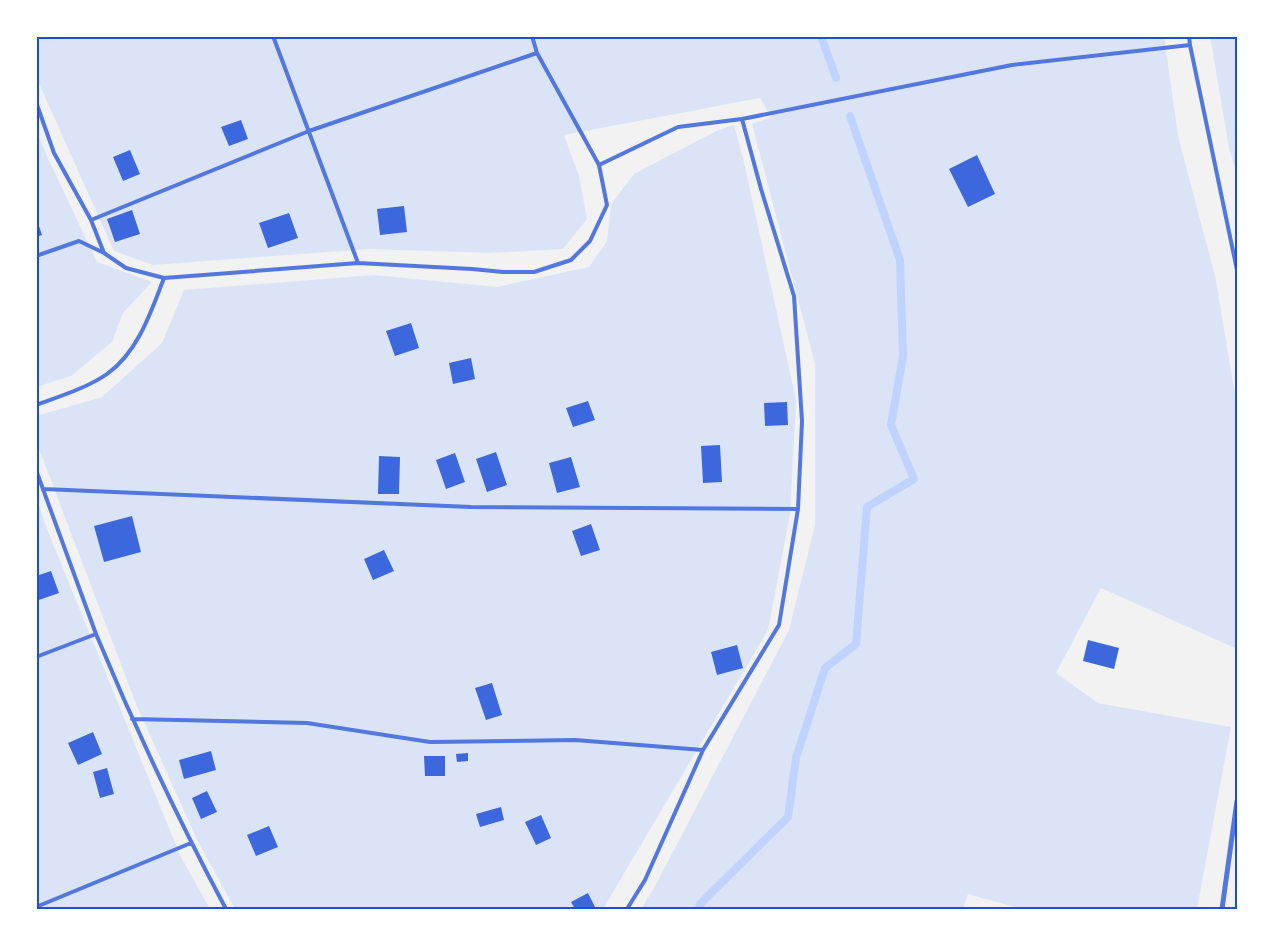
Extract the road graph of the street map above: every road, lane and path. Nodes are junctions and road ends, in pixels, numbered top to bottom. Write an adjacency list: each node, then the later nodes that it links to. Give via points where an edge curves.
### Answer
1 (272, 36): 8 (lane)
2 (532, 36): 5 (lane)
3 (1188, 36): 4 (lane)
4 (1190, 45): 7 (lane, via 1012,64); 14 (lane)
5 (537, 53): 8 (lane); 9 (lane)
6 (36, 102): 10 (lane, via 54,153)
7 (742, 119): 9 (lane, via 678,127); 19 (lane, via 794,296 802,421)
8 (308, 131): 10 (lane); 13 (lane)
9 (599, 165): 13 (lane, via 607,205 590,241 572,260 534,272)
10 (91, 220): 11 (lane)
11 (104, 253): 12 (lane, via 79,241); 15 (lane, via 126,268)
12 (36, 256)
13 (358, 263): 15 (lane)
14 (1237, 270)
15 (164, 278): 16 (lane, via 132,349 108,374)
16 (36, 405)
17 (36, 470): 18 (lane)
18 (43, 489): 19 (lane, via 471,507); 20 (lane)
19 (798, 509): 23 (lane, via 779,625)
20 (96, 634): 21 (lane); 22 (lane)
21 (36, 657)
22 (132, 719): 23 (lane, via 307,723 430,742 575,740); 25 (lane)
23 (703, 750): 28 (lane, via 645,880)
24 (1237, 802): 29 (street)
25 (191, 843): 26 (lane); 27 (lane)
26 (36, 907)
27 (226, 909)
28 (627, 909)
29 (1222, 909)

